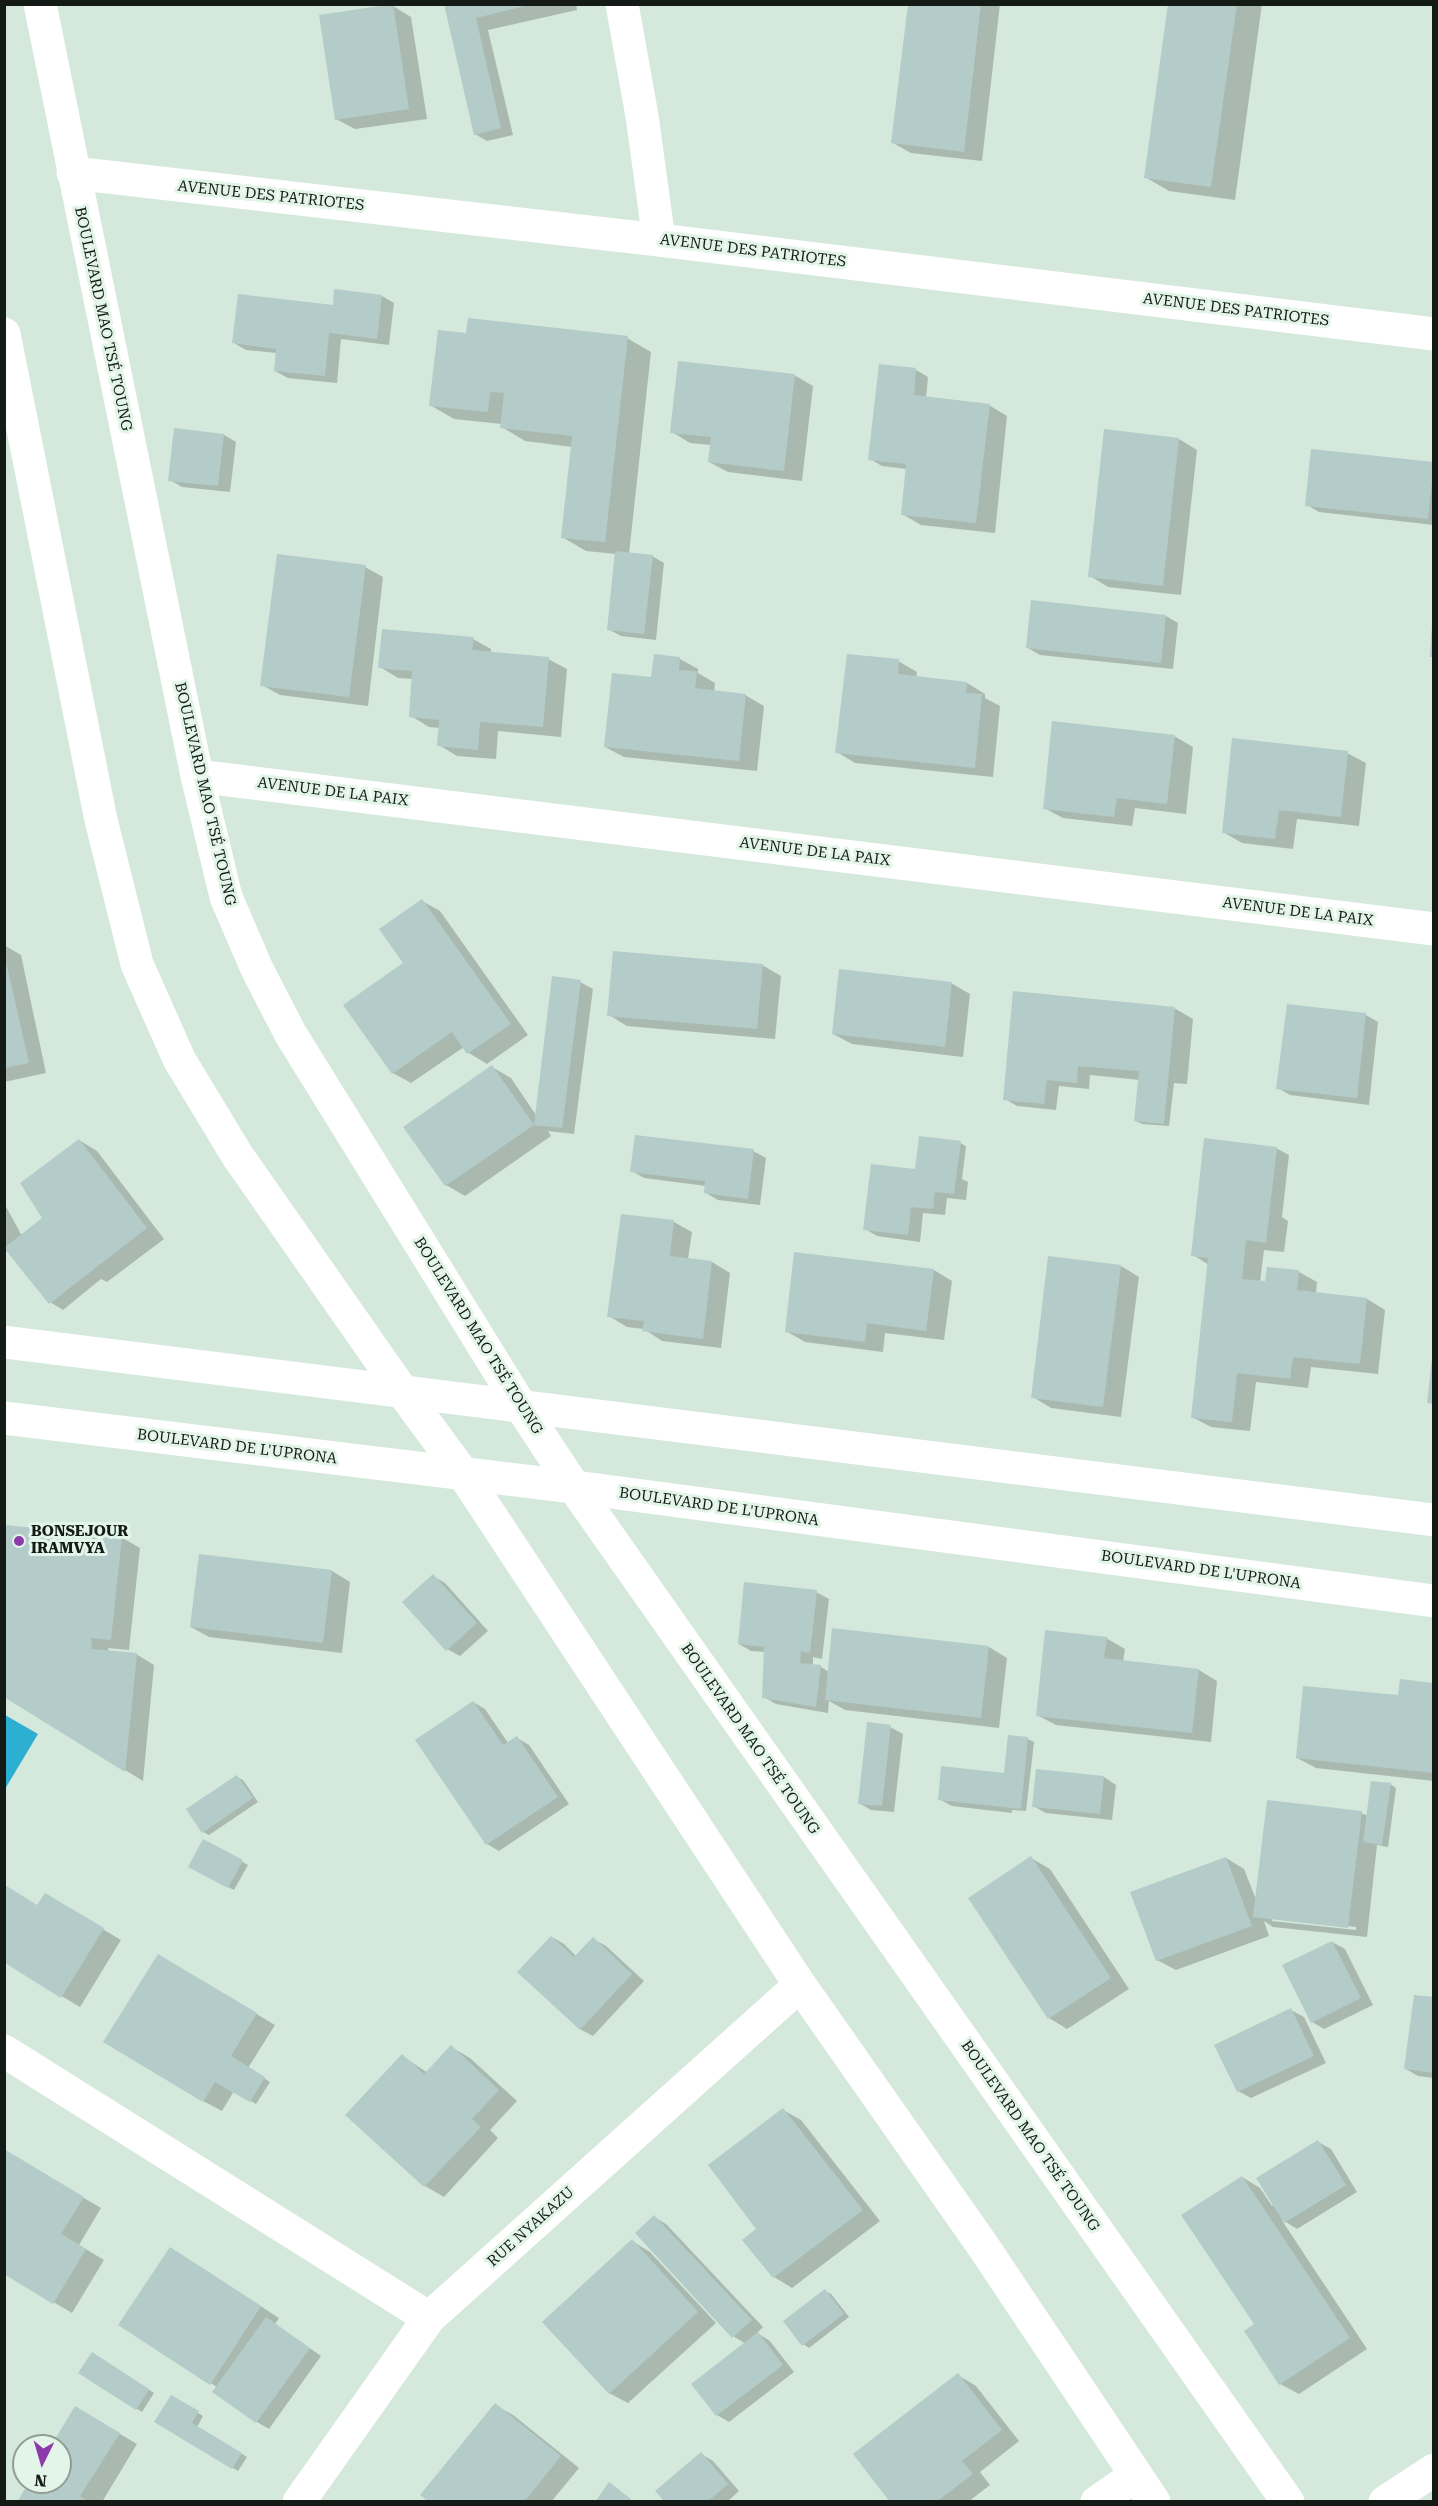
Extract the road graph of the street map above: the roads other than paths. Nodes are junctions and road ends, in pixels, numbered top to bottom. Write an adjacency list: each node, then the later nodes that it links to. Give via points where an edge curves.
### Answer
1 (40, 4): 3 (street, BOULEVARD MAO TSÉ TOUNG)
2 (622, 4): 4 (street)
3 (73, 173): 4 (street, AVENUE DES PATRIOTES); 7 (street, BOULEVARD MAO TSÉ TOUNG)
4 (659, 240): 6 (street, AVENUE DES PATRIOTES)
5 (4, 334): 10 (street, via 101,820 137,964 179,1059 237,1155)
6 (1434, 334)
7 (197, 776): 8 (street, AVENUE DE LA PAIX); 11 (street, BOULEVARD MAO TSÉ TOUNG, via 226,897 256,969 290,1033)
8 (1434, 928)
9 (4, 1342): 10 (street)
10 (402, 1391): 11 (street); 13 (street)
11 (520, 1405): 14 (street, BOULEVARD MAO TSÉ TOUNG); 15 (street)
12 (4, 1418): 13 (street, BOULEVARD DE L'UPRONA)
13 (464, 1475): 14 (street, BOULEVARD DE L'UPRONA); 17 (street)
14 (574, 1487): 16 (street, BOULEVARD DE L'UPRONA); 24 (street, BOULEVARD MAO TSÉ TOUNG)
15 (1434, 1520)
16 (1434, 1601)
17 (800, 1985): 19 (street, RUE NYAKAZU); 21 (street)
18 (4, 2051): 19 (street)
19 (429, 2318): 22 (street, RUE NYAKAZU)
20 (1434, 2470): 25 (street)
21 (1145, 2488): 23 (street)
22 (299, 2502)
23 (1097, 2502)
24 (1288, 2502)
25 (1385, 2502)

